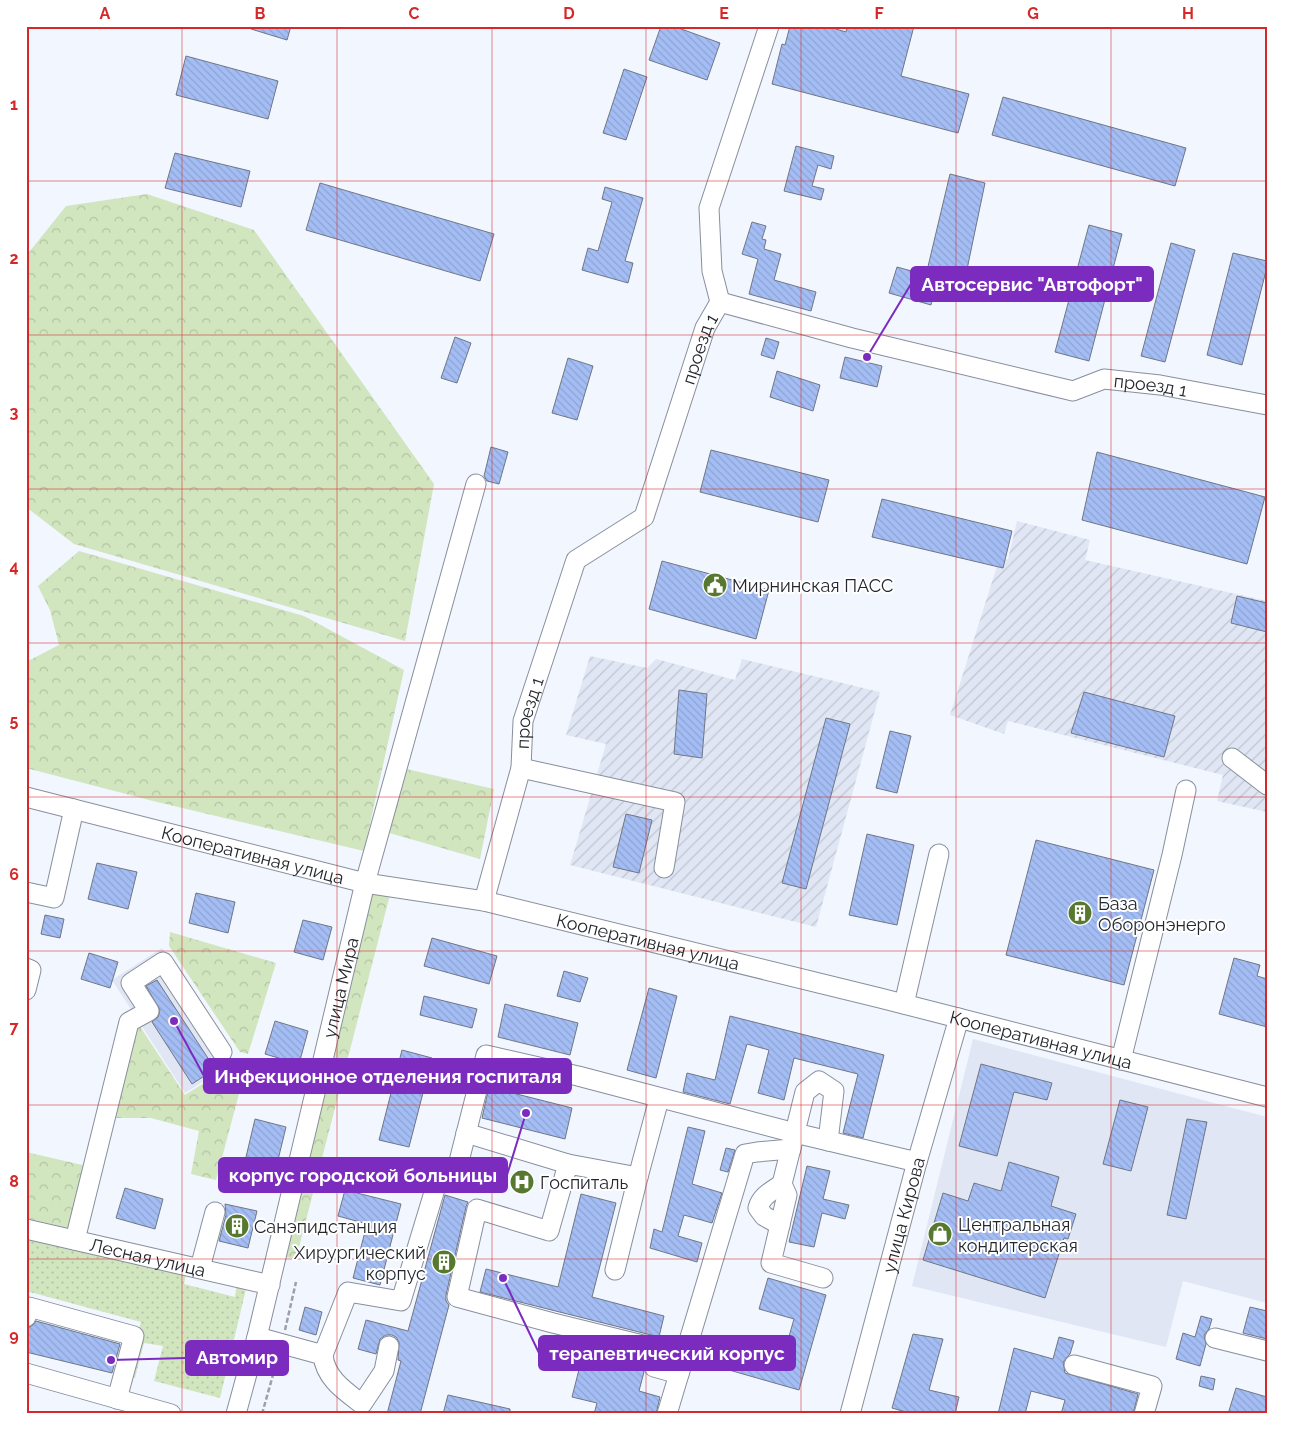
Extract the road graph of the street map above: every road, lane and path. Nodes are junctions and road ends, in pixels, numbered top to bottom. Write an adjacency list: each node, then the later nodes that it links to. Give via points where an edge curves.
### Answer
1 (769, 26): 2 (street, via 709,208 712,271)
2 (720, 302): 3 (street, проезд 1, via 852,338 1073,391 1104,379 1160,385); 6 (street, проезд 1, via 705,328 644,517 576,560 524,721)
3 (1267, 405)
4 (476, 484): 13 (street, улица Мира)
5 (1232, 758): 7 (street)
6 (521, 768): 12 (street, via 675,802); 15 (street, проезд 1)
7 (1267, 785)
8 (1186, 790): 21 (street)
9 (26, 797): 10 (street, Кооперативная улица)
10 (74, 809): 13 (street, Кооперативная улица); 14 (street, via 54,898)
11 (939, 854): 18 (street)
12 (664, 868)
13 (365, 883): 15 (street, Кооперативная улица); 36 (street, улица Мира)
14 (26, 892)
15 (484, 901): 18 (street, Кооперативная улица)
16 (26, 968): 17 (street, via 31,970)
17 (26, 990)
18 (904, 1004): 19 (street, Кооперативная улица)
19 (959, 1018): 21 (street, Кооперативная улица); 27 (street, улица Кирова)
20 (222, 1052): 32 (street, via 163,962 131,983 149,1011 129,1022)
21 (1121, 1060): 22 (street, Кооперативная улица)
22 (1267, 1098)
23 (659, 1099): 24 (street, via 486,1055); 25 (street); 29 (street)
24 (466, 1133): 28 (street); 42 (street, via 457,1169 439,1176 401,1301 348,1292)
25 (793, 1141): 26 (street); 26 (street, via 805,1092 819,1081 834,1091); 35 (street, via 782,1184 787,1195 771,1263); 45 (street, via 745,1154)
26 (828, 1141): 27 (street)
27 (917, 1162): 50 (street, улица Кирова)
28 (568, 1164): 29 (street); 45 (street, via 549,1231 478,1209 457,1297 659,1349 654,1367)
29 (638, 1177): 34 (street)
30 (215, 1212): 33 (street)
31 (26, 1229): 32 (street, Лесная улица)
32 (75, 1240): 33 (street, Лесная улица)
33 (200, 1268): 36 (street, Лесная улица)
34 (615, 1270)
35 (823, 1278)
36 (270, 1285): 38 (street, улица Мира)
37 (26, 1317): 46 (street, via 29,1307 134,1336)
38 (257, 1337): 42 (street); 48 (street, улица Мира)
39 (1214, 1338): 41 (street)
40 (389, 1346): 42 (street, via 384,1371 362,1404 338,1385 324,1365)
41 (1267, 1352)
42 (323, 1355)
43 (1074, 1364): 51 (street, via 1152,1386)
44 (26, 1373): 46 (street)
45 (679, 1374): 49 (street)
46 (117, 1399): 47 (street)
47 (165, 1413)
48 (236, 1414)
49 (667, 1414)
50 (850, 1414)
51 (1144, 1414)

